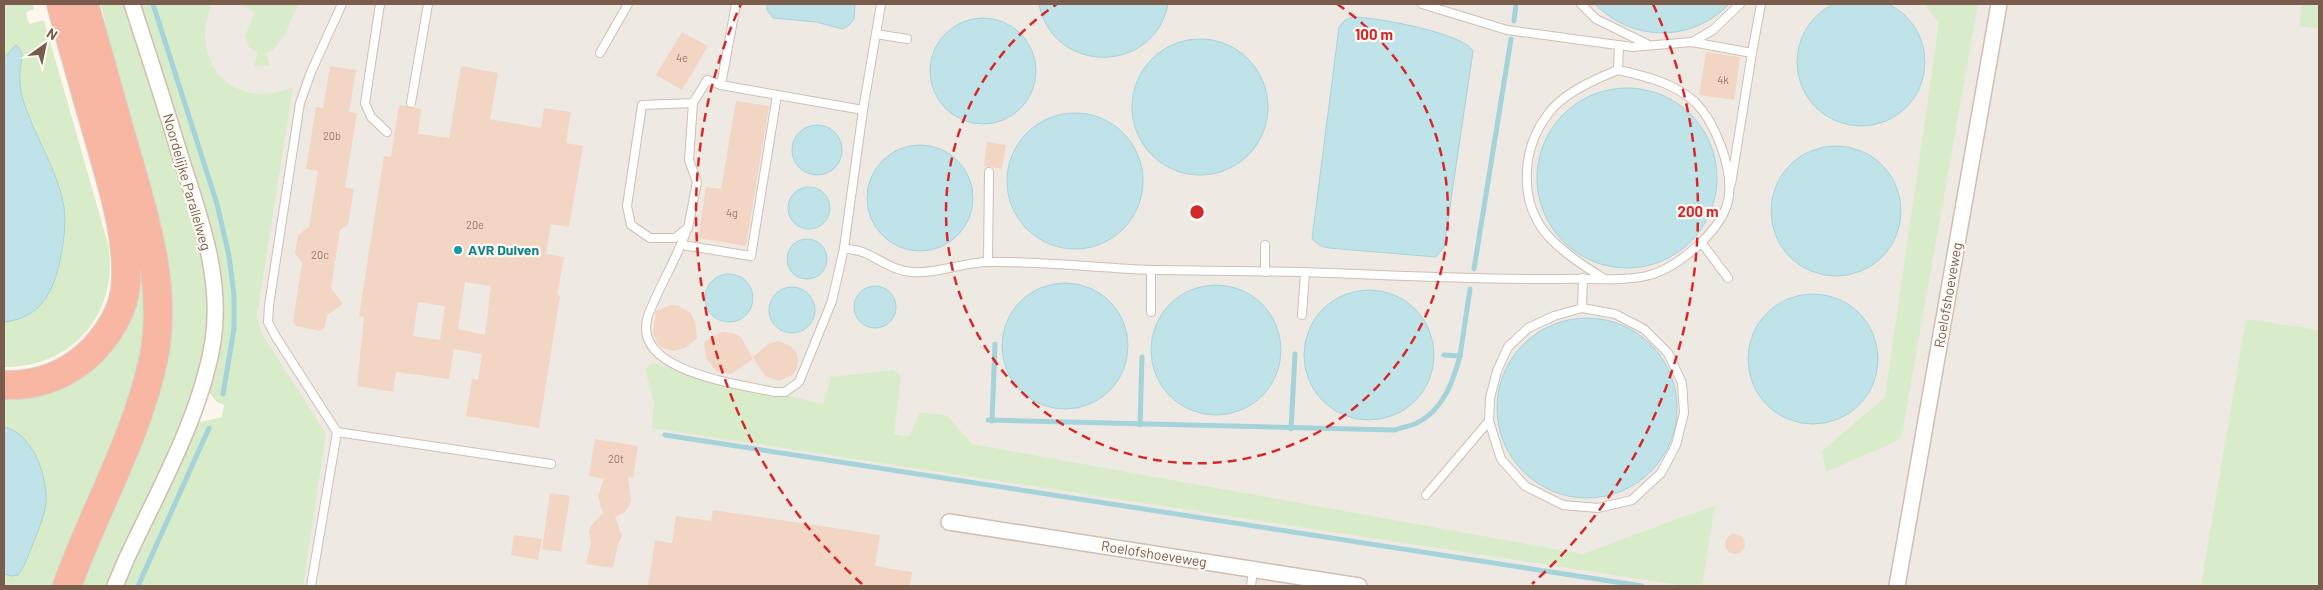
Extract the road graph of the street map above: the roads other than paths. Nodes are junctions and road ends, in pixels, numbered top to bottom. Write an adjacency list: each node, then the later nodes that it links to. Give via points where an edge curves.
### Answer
1 (61, 4): 46 (highway, via 116,201 126,269 124,293 104,338 88,356 53,377 21,386)
2 (84, 4): 53 (highway, via 151,250 157,283 157,333 145,396)
3 (132, 4): 54 (street, Noordelijke Parallelweg, via 200,220 212,270 214,309 213,340 198,402)
4 (342, 4): 48 (lane, via 300,103 268,322)
5 (380, 4): 28 (lane, via 365,103 371,117)
6 (428, 4): 25 (lane)
7 (628, 4): 20 (lane)
8 (736, 4): 23 (lane)
9 (881, 4): 15 (lane)
10 (1422, 4): 18 (lane, via 1507,30)
11 (1581, 4): 19 (lane, via 1596,19)
12 (1740, 4): 17 (lane, via 1713,30)
13 (1761, 4): 21 (lane)
14 (1999, 4): 58 (street, Roelofshoeveweg)
15 (876, 34): 16 (lane); 27 (lane)
16 (908, 39)
17 (1692, 42): 19 (lane); 21 (lane)
18 (1618, 45): 19 (lane); 22 (lane)
19 (1649, 45)
20 (600, 53)
21 (1752, 53): 30 (lane)
22 (1618, 70): 30 (lane, via 1669,85 1695,102 1714,128 1726,166); 41 (lane, via 1573,92 1548,112 1531,142 1526,180 1532,208 1548,236 1576,261)
23 (721, 85): 24 (lane); 26 (lane, via 707,80)
24 (777, 95): 27 (lane); 33 (lane, via 751,256)
25 (411, 103)
26 (693, 103): 31 (lane, via 689,160 697,182); 31 (lane, via 642,105 627,206 631,225 650,238 675,238)
27 (863, 110): 35 (lane)
28 (387, 132)
29 (989, 172): 36 (lane)
30 (1729, 196): 32 (lane, via 1718,224)
31 (688, 228): 33 (lane)
32 (1701, 242): 41 (lane, via 1676,263 1651,275); 42 (lane)
33 (682, 245): 35 (lane, via 648,317 647,338 665,358 696,375 785,392 799,382 809,362 832,301)
34 (1265, 245): 38 (lane)
35 (844, 248): 36 (lane, via 864,252 891,268 910,272)
36 (988, 262): 37 (lane)
37 (1151, 270): 38 (lane); 44 (lane)
38 (1264, 272): 39 (lane)
39 (1305, 272): 40 (lane, via 1482,280); 45 (lane)
40 (1583, 278): 41 (lane); 43 (lane)
41 (1604, 278)
42 (1728, 278)
43 (1582, 308): 47 (lane, via 1528,328 1508,346 1490,398); 47 (lane, via 1615,314 1644,329 1668,353 1682,384 1684,414 1676,445 1661,473 1632,500 1598,508 1563,505 1525,486 1502,459)
44 (1151, 312)
45 (1302, 315)
46 (4, 385)
47 (1489, 421): 50 (lane)
48 (337, 432): 49 (lane); 55 (lane)
49 (551, 464)
50 (1426, 495)
51 (949, 522): 52 (street, Roelofshoeveweg)
52 (1253, 570): 56 (lane); 57 (street, Roelofshoeveweg)
53 (67, 586)
54 (116, 586)
55 (311, 586)
56 (1251, 586)
57 (1360, 586)
58 (1897, 586)

